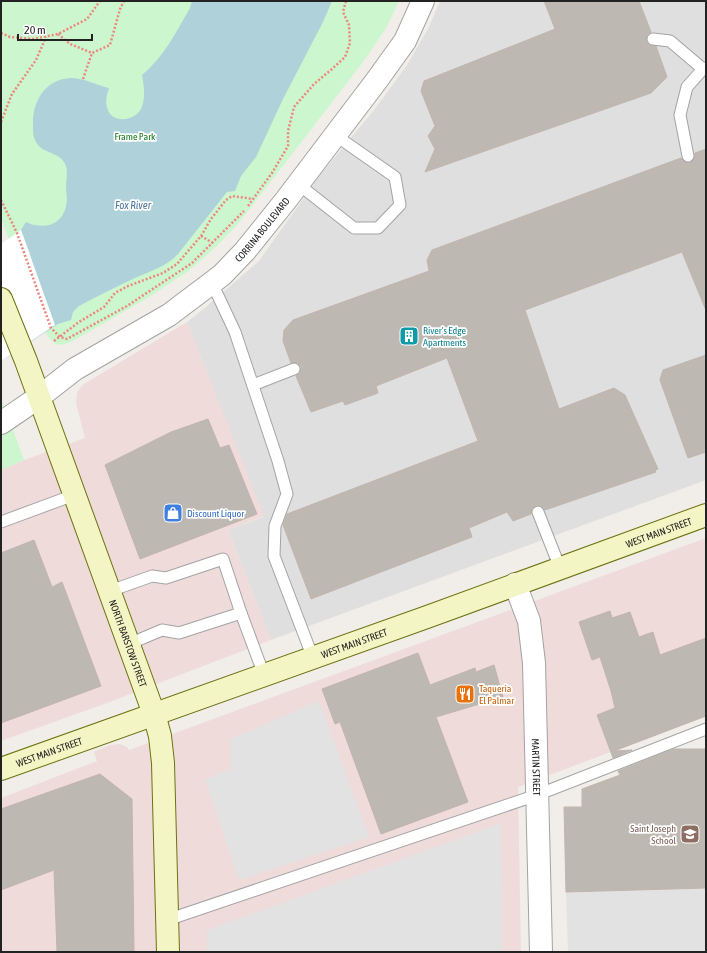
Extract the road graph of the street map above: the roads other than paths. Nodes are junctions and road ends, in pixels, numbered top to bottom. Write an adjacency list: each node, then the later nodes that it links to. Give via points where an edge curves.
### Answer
1 (423, 1): 4 (street, CORRINA BOULEVARD, via 405,42)
2 (653, 39): 3 (lane, via 670,41)
3 (705, 68): 5 (lane, via 687,87 680,115)
4 (335, 135): 6 (street, CORRINA BOULEVARD); 6 (lane, via 395,177 400,205 378,228 354,228)
5 (688, 156)
6 (298, 184): 7 (street, CORRINA BOULEVARD, via 245,251)
7 (212, 283): 10 (lane, via 235,332); 11 (street, CORRINA BOULEVARD, via 169,315 75,369)
8 (1, 299): 11 (main road, NORTH BARSTOW STREET)
9 (294, 369): 10 (lane)
10 (253, 385): 22 (lane, via 287,494 276,526 274,556)
11 (39, 397): 12 (street, CORRINA BOULEVARD); 13 (main road, NORTH BARSTOW STREET)
12 (1, 423)
13 (74, 495): 16 (lane); 19 (main road, NORTH BARSTOW STREET)
14 (538, 512): 17 (lane)
15 (706, 515): 17 (main road, WEST MAIN STREET)
16 (1, 522)
17 (560, 568): 18 (main road, WEST MAIN STREET)
18 (515, 584): 22 (main road, WEST MAIN STREET); 27 (street, MARTIN STREET, via 529,621 534,662)
19 (110, 591): 20 (lane, via 152,576 166,578 223,559); 21 (main road, NORTH BARSTOW STREET)
20 (241, 613): 21 (lane, via 179,633 162,630); 23 (lane)
21 (129, 644): 24 (main road, NORTH BARSTOW STREET)
22 (313, 658): 23 (main road, WEST MAIN STREET)
23 (264, 675): 24 (main road, WEST MAIN STREET)
24 (154, 714): 26 (main road, WEST MAIN STREET); 28 (main road, NORTH BARSTOW STREET, via 163,763)
25 (706, 729): 27 (lane)
26 (1, 769)
27 (537, 795): 28 (lane); 30 (street, MARTIN STREET)
28 (167, 920): 29 (main road, NORTH BARSTOW STREET)
29 (168, 952)
30 (541, 952)

